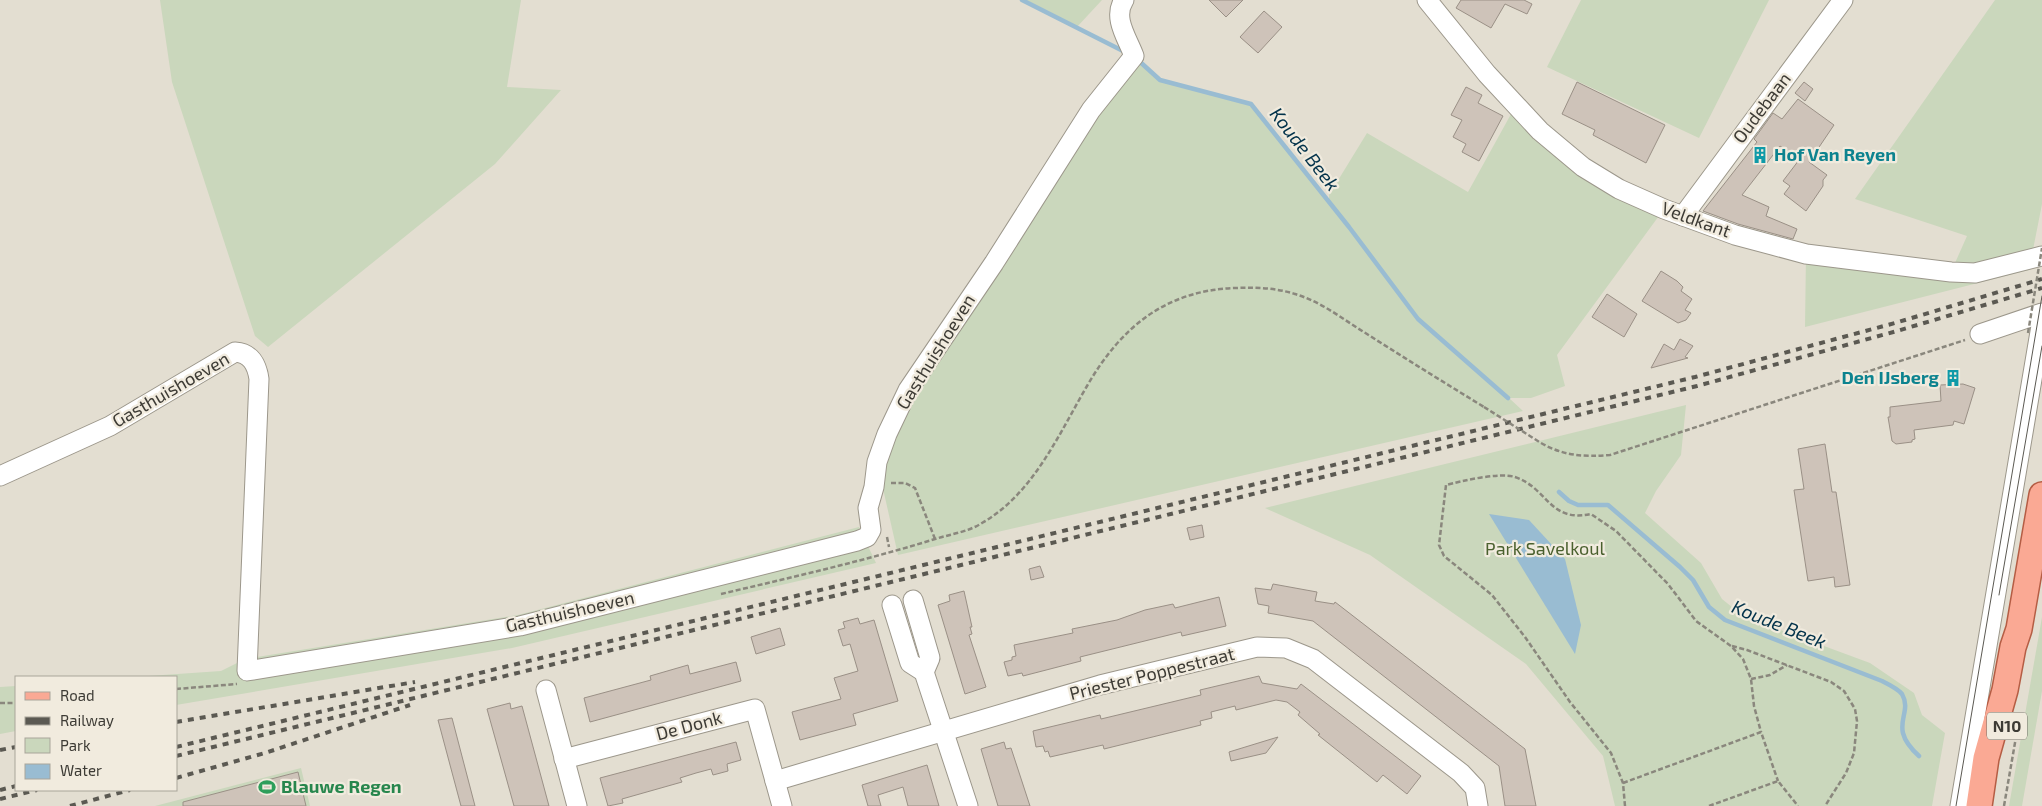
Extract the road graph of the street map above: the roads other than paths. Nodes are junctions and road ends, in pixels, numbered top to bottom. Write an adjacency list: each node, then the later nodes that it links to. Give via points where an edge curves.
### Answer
1 (1124, 0): 8 (street, Gasthuishoeven, via 1120,22 1134,56 1091,110 994,263 908,390 877,462 868,508 872,530 856,541 520,626 247,671 259,379 255,364 244,353 236,352 110,426)
2 (1427, 0): 4 (street, Veldkant, via 1446,27 1540,130 1584,166 1619,189)
3 (1843, 0): 4 (street, Oudebaan)
4 (1683, 216): 5 (street, Veldkant, via 1806,254 1951,272 1975,273)
5 (2042, 256)
6 (2038, 324): 7 (street); 22 (street)
7 (1980, 334)
8 (0, 476)
9 (2042, 494): 12 (main road, N10)
10 (913, 600): 13 (street, via 930,658)
11 (892, 605): 13 (street, via 910,663)
12 (2019, 629): 23 (main road, N10, via 1986,758); 24 (main road, N10, via 2021,646)
13 (924, 672): 15 (street)
14 (546, 690): 16 (street)
15 (944, 730): 17 (street, Priester Poppestraat); 20 (street); 21 (street, Priester Poppestraat, via 1100,685 1257,647 1286,648 1313,659 1461,773 1475,788)
16 (564, 759): 17 (street, De Donk, via 755,709); 18 (street)
17 (773, 774): 19 (street)
18 (577, 806)
19 (782, 806)
20 (968, 806)
21 (1478, 806)
22 (1960, 806)
23 (1978, 806)
24 (1993, 806)

